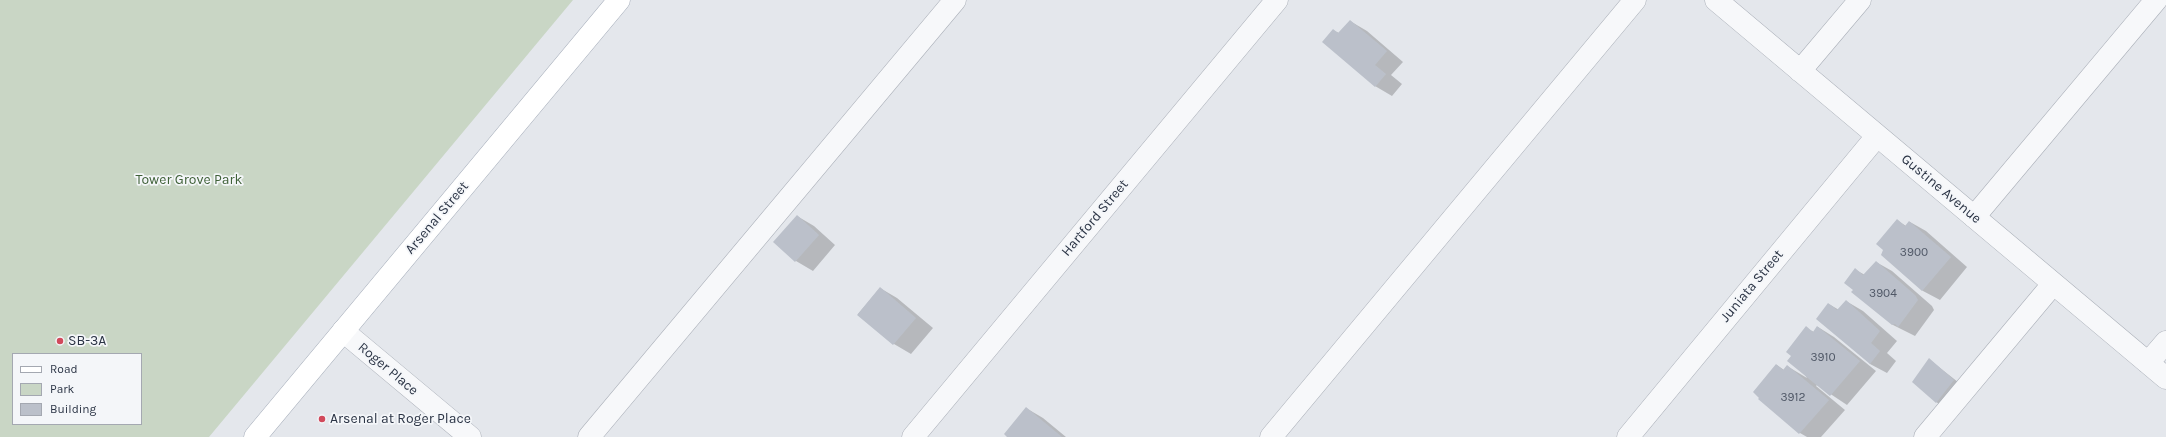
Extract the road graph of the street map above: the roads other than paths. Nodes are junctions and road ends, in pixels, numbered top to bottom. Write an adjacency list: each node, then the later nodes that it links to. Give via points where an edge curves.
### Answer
1 (619, 0): 12 (main road, Arsenal Street)
2 (954, 0): 18 (street)
3 (1276, 0): 19 (street, Hartford Street)
4 (1635, 0): 20 (street)
5 (1716, 0): 8 (street, Gustine Avenue)
6 (1860, 0): 8 (street)
7 (2156, 0): 10 (street)
8 (1800, 71): 9 (street, Gustine Avenue)
9 (1877, 136): 10 (street, Gustine Avenue); 21 (street, Juniata Street)
10 (1974, 217): 11 (street, Gustine Avenue)
11 (2053, 284): 14 (street, Gustine Avenue); 22 (street)
12 (343, 331): 16 (main road, Arsenal Street); 17 (street, Roger Place)
13 (2166, 342): 14 (street)
14 (2148, 363): 15 (street, Gustine Avenue)
15 (2166, 378)
16 (255, 437)
17 (470, 437)
18 (589, 437)
19 (912, 437)
20 (1271, 437)
21 (1628, 437)
22 (1925, 437)

